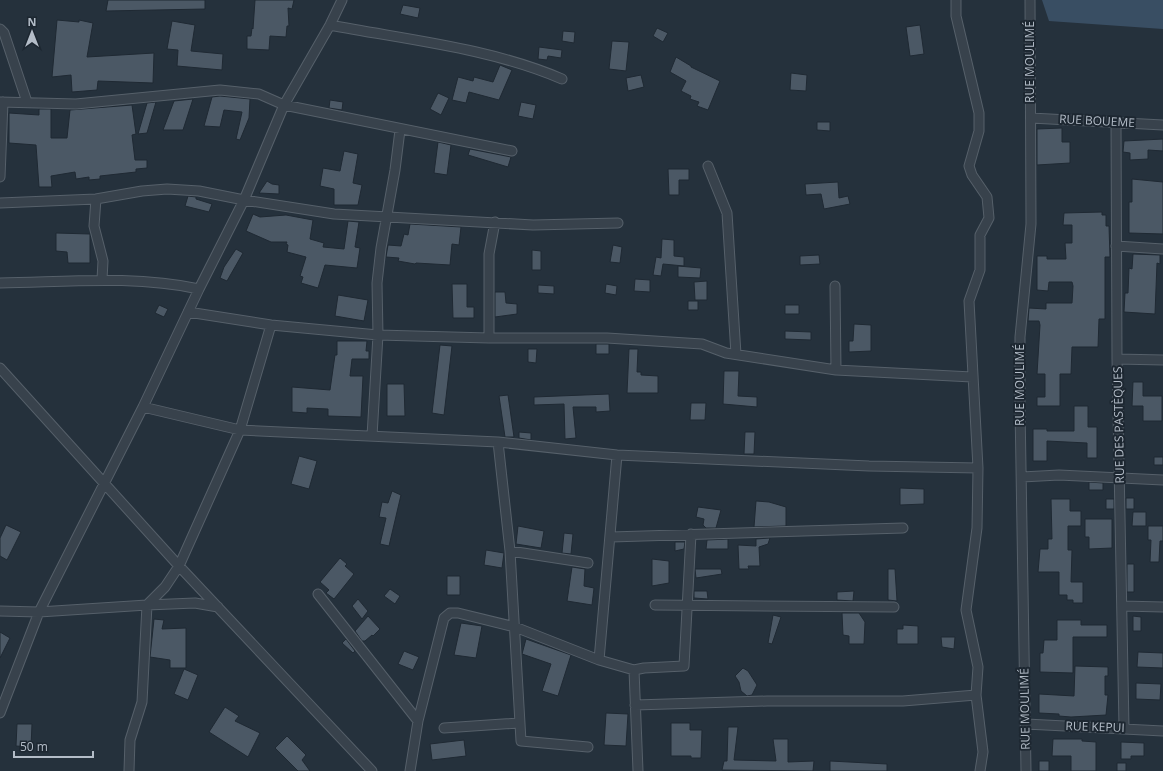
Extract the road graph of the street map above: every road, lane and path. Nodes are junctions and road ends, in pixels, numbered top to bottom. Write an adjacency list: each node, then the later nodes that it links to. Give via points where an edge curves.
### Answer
1 (342, 0): 4 (street)
2 (956, 0): 38 (street, via 956,16 979,113 979,131 970,166 972,174 987,197 989,218 980,235 980,270 969,301)
3 (1030, 0): 10 (street, RUE MOULIMÉ)
4 (330, 26): 6 (street, via 491,55 532,66); 9 (street)
5 (0, 29): 8 (street, via 4,33)
6 (562, 79)
7 (1, 102): 8 (street); 16 (street)
8 (27, 102): 9 (street, via 76,104 220,90 259,94)
9 (284, 104): 13 (street); 18 (street)
10 (1031, 118): 11 (street, RUE BOUEME); 45 (street, RUE MOULIMÉ, via 1030,224 1020,337)
11 (1116, 122): 12 (street, RUE BOUEME); 23 (street, RUE DES PASTÈQUES)
12 (1163, 125)
13 (400, 130): 14 (street, via 454,138); 20 (street)
14 (512, 151)
15 (708, 166): 33 (street, via 726,213)
16 (0, 177)
17 (96, 199): 18 (street, via 167,189 199,191); 19 (street); 25 (street, via 94,226 103,260)
18 (244, 200): 20 (street, via 334,214); 28 (street)
19 (0, 203)
20 (388, 218): 21 (street); 31 (street, via 381,248)
21 (495, 222): 22 (street, via 548,225); 32 (street, via 489,254)
22 (618, 224)
23 (1116, 246): 24 (street); 34 (street, RUE DES PASTÈQUES)
24 (1163, 249)
25 (102, 279): 26 (street); 28 (street, via 173,284)
26 (0, 283)
27 (835, 286): 37 (street)
28 (199, 289): 29 (street)
29 (188, 312): 30 (street); 39 (street)
30 (271, 325): 31 (street); 40 (street)
31 (378, 334): 32 (street); 41 (street)
32 (489, 338): 33 (street, via 615,338 702,344)
33 (736, 354): 37 (street)
34 (1117, 359): 35 (street); 46 (street, RUE DES PASTÈQUES)
35 (1163, 360)
36 (0, 368): 48 (street)
37 (836, 370): 38 (street)
38 (972, 377): 44 (street)
39 (143, 407): 40 (street); 48 (street)
40 (240, 430): 41 (street); 54 (street)
41 (372, 436): 42 (street)
42 (498, 442): 43 (street); 52 (street)
43 (617, 455): 44 (street); 51 (street)
44 (978, 468): 68 (street, via 977,528 966,610 978,667)
45 (1022, 477): 46 (street, via 1059,475); 73 (street, RUE MOULIMÉ)
46 (1120, 478): 47 (street); 59 (street, RUE DES PASTÈQUES)
47 (1163, 480)
48 (104, 484): 54 (street); 64 (street)
49 (903, 528): 50 (street)
50 (691, 534): 51 (street); 58 (street)
51 (611, 536): 66 (street)
52 (510, 551): 53 (street); 65 (street)
53 (588, 563)
54 (179, 566): 56 (street, via 165,587); 60 (street)
55 (318, 594): 71 (street)
56 (147, 605): 60 (street, via 195,603); 64 (street); 78 (street, via 142,702 130,740)
57 (655, 605): 58 (street)
58 (688, 605): 61 (street); 67 (street, via 684,666)
59 (1122, 606): 62 (street); 75 (street, RUE DES PASTÈQUES)
60 (218, 607): 79 (street)
61 (894, 607)
62 (1163, 607)
63 (0, 611): 64 (street)
64 (39, 612): 70 (street)
65 (515, 628): 66 (street); 71 (street, via 458,613 450,613 444,618); 72 (street)
66 (599, 660): 67 (street)
67 (634, 670): 69 (street)
68 (976, 695): 69 (street, via 903,701 767,701); 82 (street, via 983,752)
69 (635, 706): 81 (street)
70 (0, 713)
71 (418, 721): 80 (street)
72 (519, 723): 74 (street); 77 (street, via 523,742)
73 (1026, 724): 75 (street, RUE KEPUI); 83 (street, RUE MOULIMÉ)
74 (444, 728)
75 (1124, 728): 76 (street, RUE KEPUI)
76 (1163, 731)
77 (588, 747)
78 (129, 771)
79 (372, 771)
80 (410, 771)
81 (638, 771)
82 (980, 771)
83 (1026, 771)

